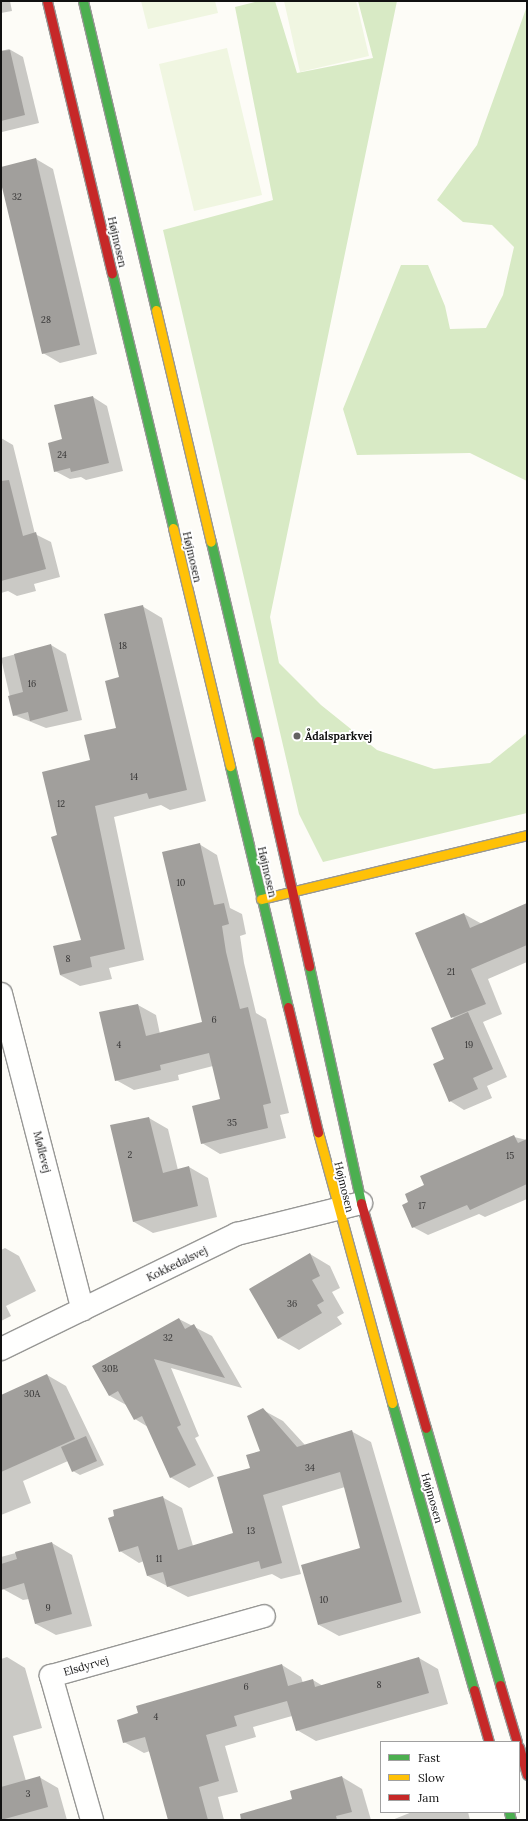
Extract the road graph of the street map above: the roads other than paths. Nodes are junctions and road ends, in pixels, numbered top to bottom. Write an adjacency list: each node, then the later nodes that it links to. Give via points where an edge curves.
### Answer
1 (47, 1): 5 (street, Højmosen)
2 (84, 1): 4 (street, Højmosen)
3 (527, 835): 4 (street)
4 (293, 891): 5 (street); 7 (street, Højmosen)
5 (261, 899): 8 (street, Højmosen)
6 (1, 994): 9 (street, Møllevej)
7 (361, 1203): 8 (street, Kokkedalsvej); 13 (street, Højmosen)
8 (336, 1208): 9 (street, Kokkedalsvej, via 237,1234); 12 (street, Højmosen)
9 (83, 1310): 10 (street, Kokkedalsvej)
10 (1, 1349)
11 (264, 1616): 16 (street, Elsdyrvej, via 51,1676)
12 (489, 1741)
13 (518, 1741)
14 (520, 1750): 15 (street)
15 (527, 1775)
16 (92, 1820)

